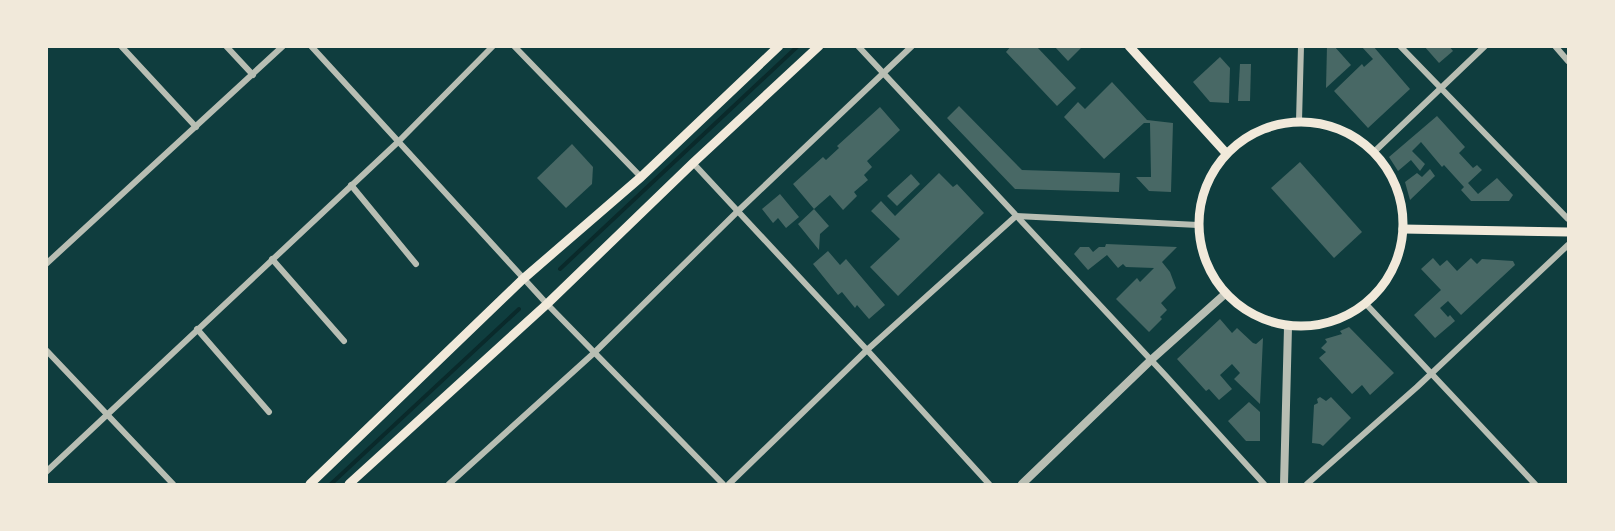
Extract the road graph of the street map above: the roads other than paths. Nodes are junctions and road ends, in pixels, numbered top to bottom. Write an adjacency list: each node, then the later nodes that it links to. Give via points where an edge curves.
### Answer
1 (121, 46): 21 (street)
2 (226, 46): 18 (street)
3 (283, 46): 18 (street)
4 (311, 46): 22 (street)
5 (493, 46): 22 (street)
6 (514, 46): 26 (street)
7 (779, 46): 26 (main road)
8 (819, 46): 25 (main road)
9 (858, 46): 17 (street)
10 (912, 46): 17 (street)
11 (1129, 46): 24 (main road)
12 (1301, 46): 20 (street)
13 (1400, 46): 19 (street)
14 (1485, 46): 19 (street)
15 (1555, 46): 16 (street)
16 (1569, 61)
17 (884, 74): 28 (street); 29 (street)
18 (253, 75): 21 (street)
19 (1440, 88): 23 (street); 30 (street)
20 (1299, 121): 23 (main road, via 1327,125 1352,135); 24 (main road, via 1260,130)
21 (196, 127): 36 (street)
22 (398, 142): 27 (street); 38 (street)
23 (1374, 152): 32 (main road, via 1391,175 1401,201)
24 (1227, 153): 31 (main road, via 1211,175 1201,199)
25 (693, 163): 28 (street); 40 (main road)
26 (641, 177): 38 (main road)
27 (351, 184): 35 (street); 37 (street)
28 (738, 211): 46 (street); 47 (street)
29 (1016, 216): 31 (street); 46 (street); 48 (street)
30 (1569, 219)
31 (1198, 225): 39 (main road, via 1208,266)
32 (1403, 229): 33 (main road); 41 (main road, via 1396,263)
33 (1569, 232)
34 (1569, 245): 49 (street)
35 (272, 258): 43 (street); 44 (street)
36 (46, 264)
37 (416, 264)
38 (524, 279): 40 (street); 54 (main road)
39 (1225, 294): 42 (main road, via 1243,310); 48 (street)
40 (547, 304): 47 (street); 55 (main road)
41 (1366, 304): 42 (main road, via 1342,319 1316,327); 49 (street)
42 (1288, 327): 62 (street)
43 (197, 328): 50 (street); 51 (street)
44 (344, 341)
45 (46, 350): 51 (street)
46 (867, 350): 58 (street); 59 (street)
47 (595, 352): 56 (street); 57 (street)
48 (1151, 360): 60 (street); 61 (street)
49 (1431, 373): 63 (street); 64 (street)
50 (269, 412)
51 (107, 413): 52 (street); 53 (street)
52 (46, 472)
53 (173, 484)
54 (310, 484)
55 (349, 484)
56 (450, 484)
57 (723, 484)
58 (729, 484)
59 (988, 484)
60 (1022, 484)
61 (1264, 484)
62 (1284, 484)
63 (1307, 484)
64 (1535, 484)

